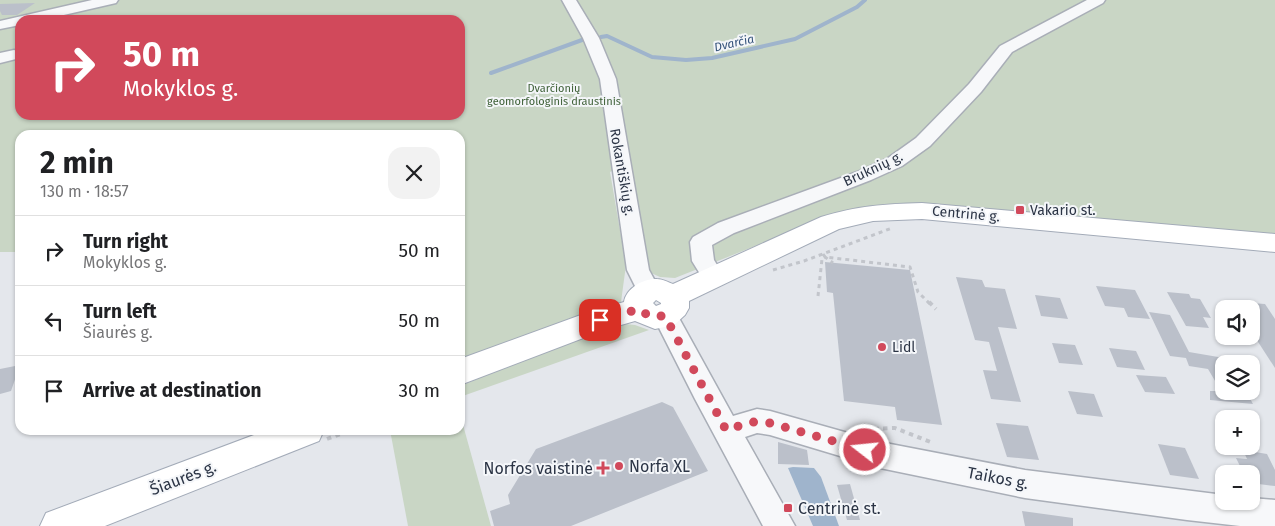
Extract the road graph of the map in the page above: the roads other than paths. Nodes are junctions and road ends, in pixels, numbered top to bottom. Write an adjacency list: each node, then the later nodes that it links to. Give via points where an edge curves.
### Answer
1 (111, 0): 4 (street)
2 (569, 0): 9 (street, Rokantiškių g., via 602,58 638,270)
3 (1098, 0): 8 (street, Bruknių g., via 1006,49 975,88 923,142 895,162 726,228 701,242 703,261)
4 (44, 15)
5 (15, 22): 6 (street)
6 (0, 25)
7 (1275, 243): 8 (main road, Centrinė g., via 931,211 896,211 852,216)
8 (713, 276): 9 (main road, Centrinė g.)
9 (656, 303): 10 (main road); 11 (street, Rokantiškių g.)
10 (465, 370)
11 (726, 430): 13 (street, Taikos g., via 752,422 770,423 880,455 1025,484); 15 (street, Rokantiškių g.)
12 (294, 435): 14 (main road, Šiaurės g.)
13 (1275, 515)
14 (59, 526)
15 (780, 526)

